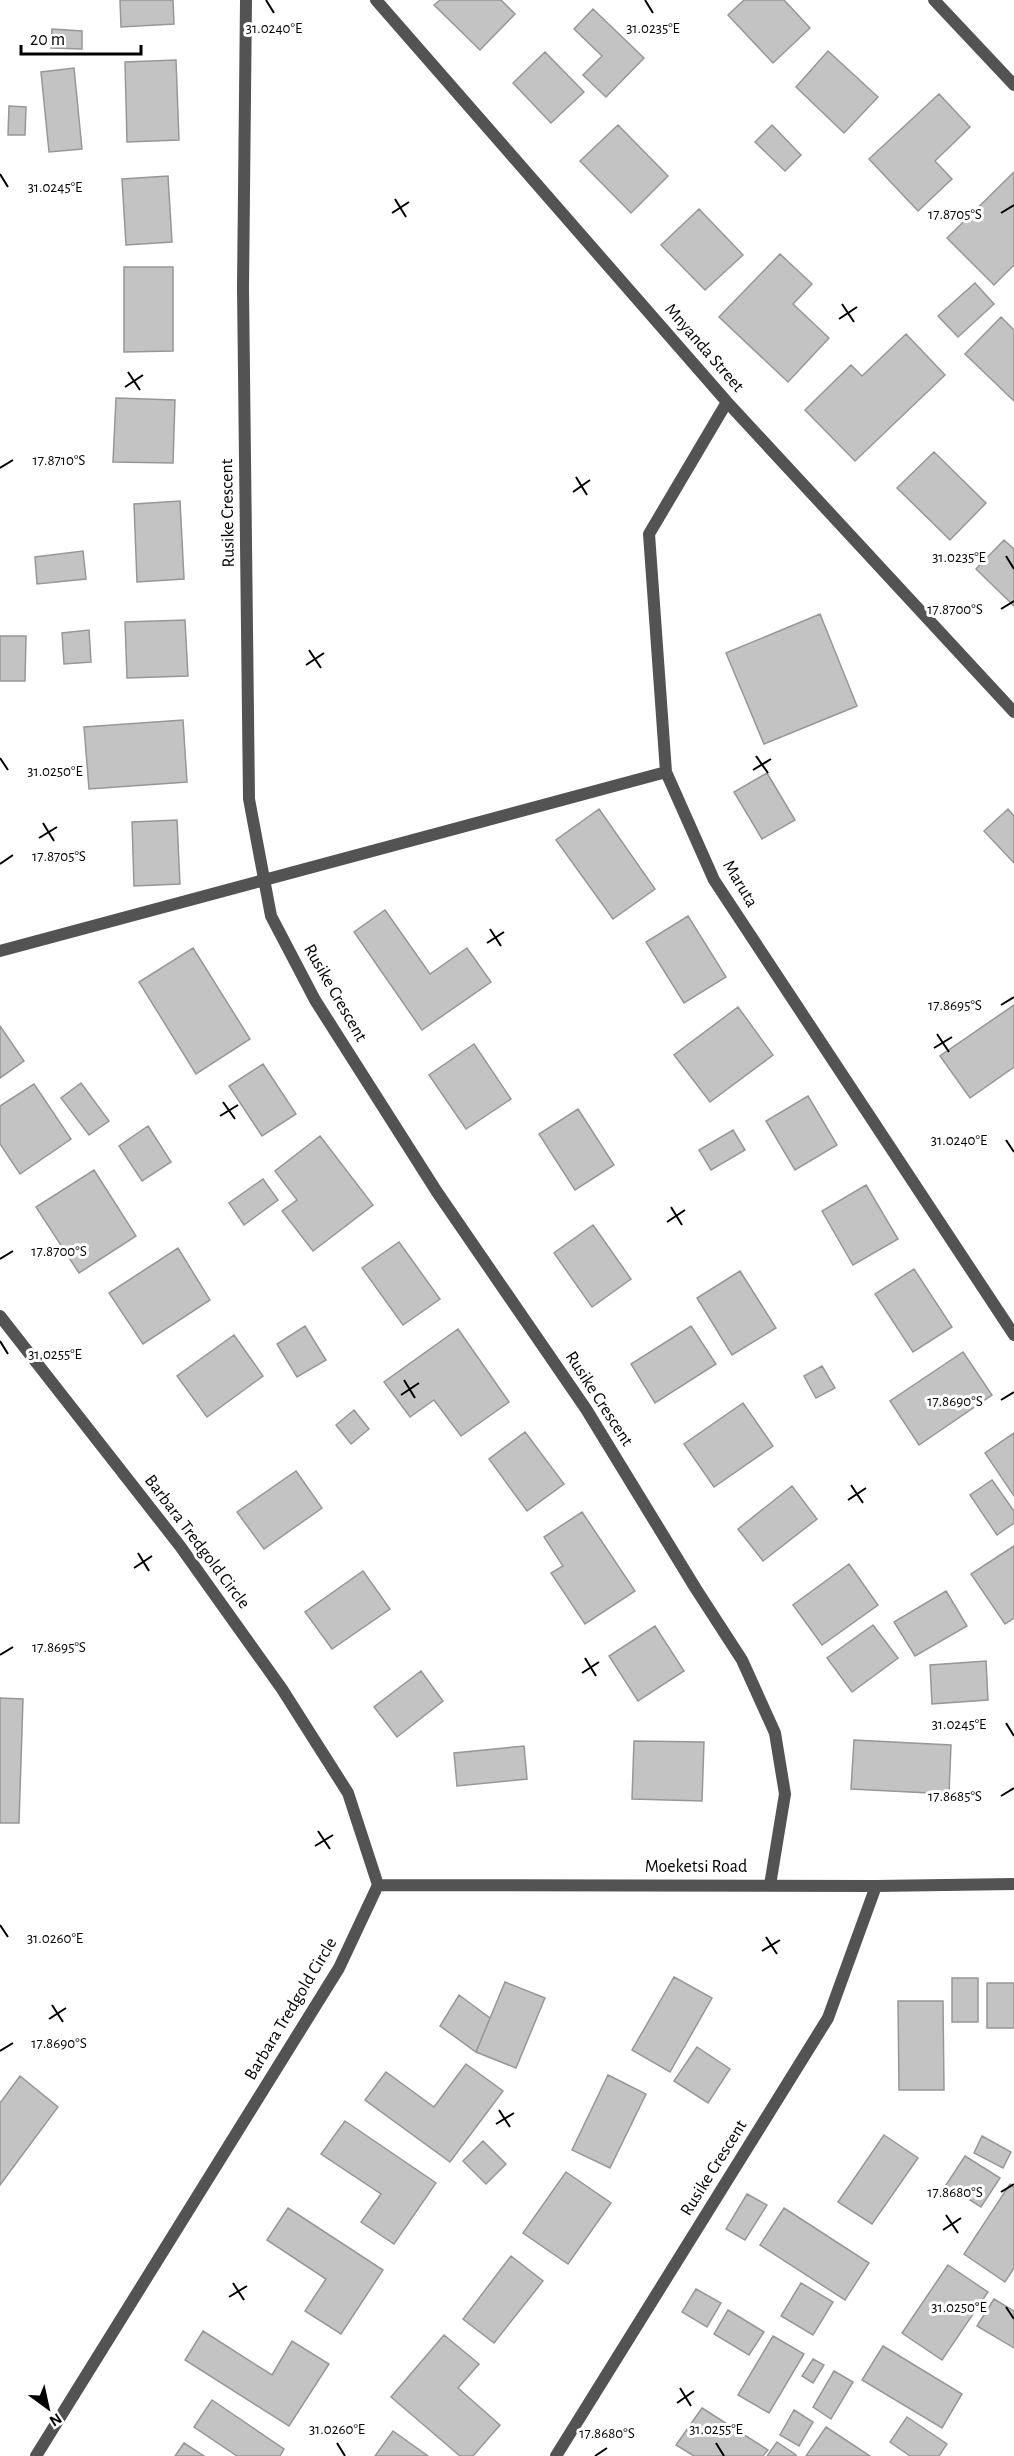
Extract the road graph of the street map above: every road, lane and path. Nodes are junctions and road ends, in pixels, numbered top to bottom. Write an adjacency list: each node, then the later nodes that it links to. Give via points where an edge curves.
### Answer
1 (246, 0): 8 (street, Rusike Crescent, via 243,288 249,799)
2 (376, 0): 5 (street, Mnyanda Street)
3 (934, 0): 4 (street)
4 (1014, 85)
5 (727, 402): 6 (street, Mnyanda Street); 7 (street, Maruta, via 649,534)
6 (1014, 712)
7 (666, 772): 8 (street); 11 (street, Maruta, via 714,879)
8 (264, 880): 9 (street); 14 (street, Rusike Crescent, via 271,916 315,1000 437,1192 586,1409 742,1660 775,1733 785,1794)
9 (0, 951)
10 (0, 1316): 13 (street, Barbara Tredgold Circle, via 180,1546 282,1689 348,1793)
11 (1014, 1335)
12 (1014, 1884): 15 (street, Moeketsi Road)
13 (378, 1885): 14 (street, Moeketsi Road); 16 (street, Barbara Tredgold Circle, via 339,1968)
14 (770, 1885): 15 (street, Moeketsi Road)
15 (876, 1886): 17 (street, Rusike Crescent, via 828,2018)
16 (36, 2456)
17 (556, 2456)

